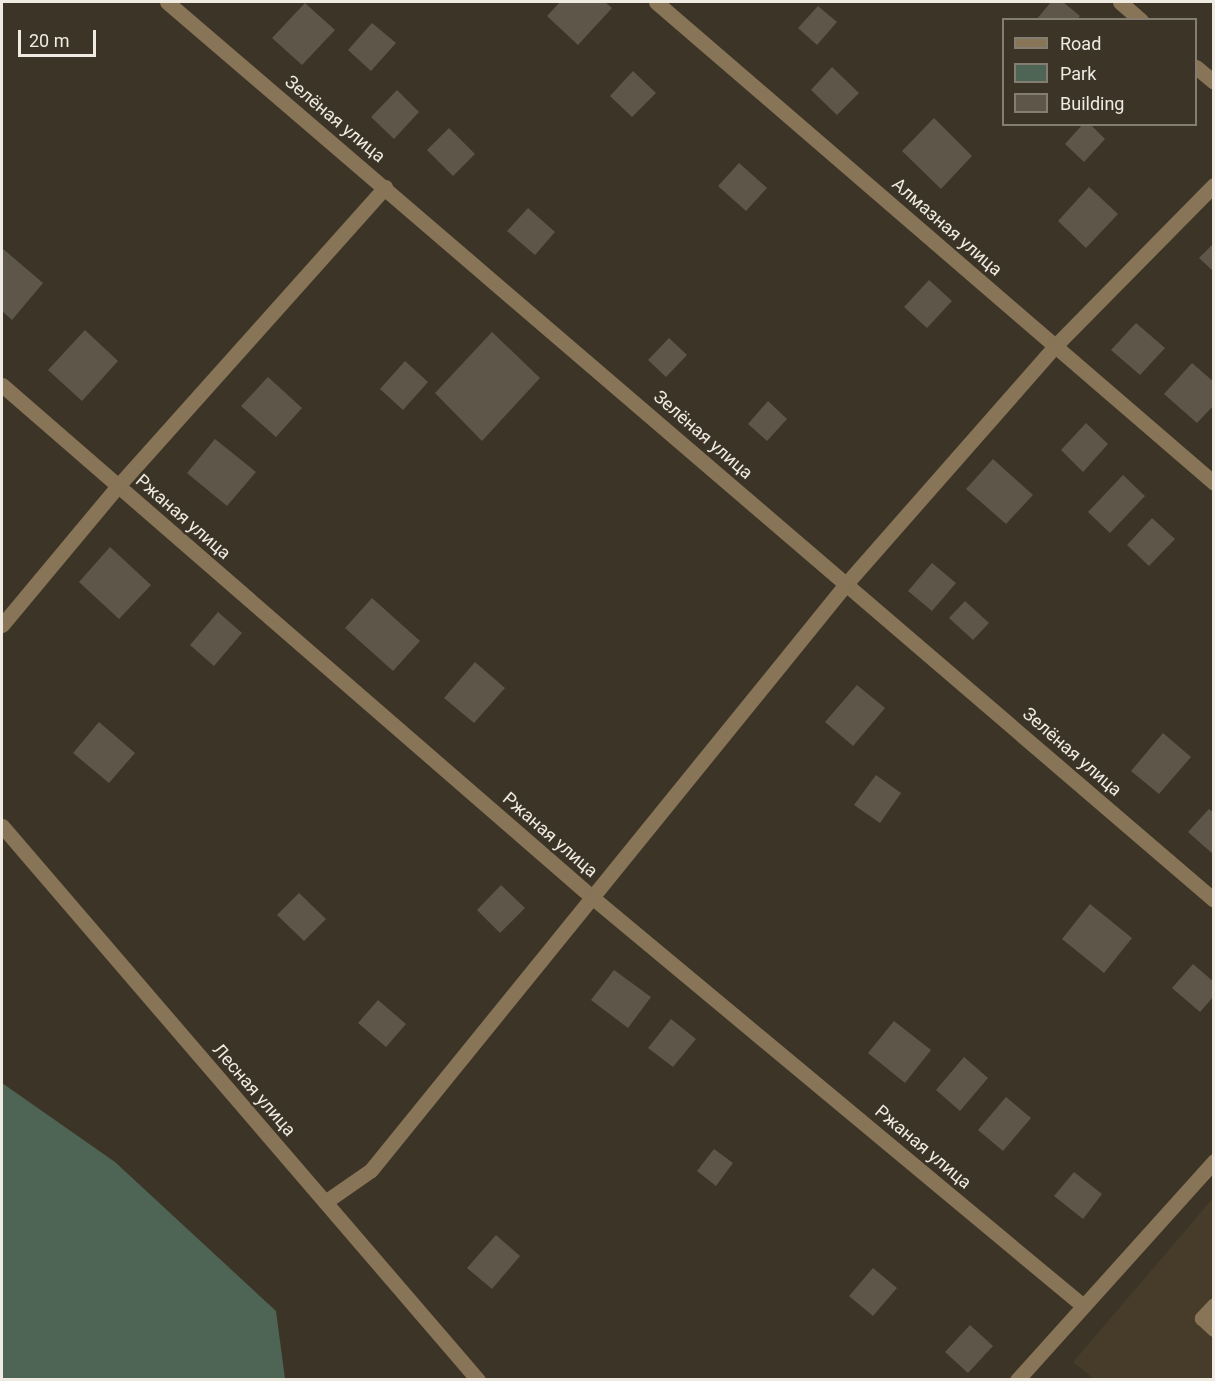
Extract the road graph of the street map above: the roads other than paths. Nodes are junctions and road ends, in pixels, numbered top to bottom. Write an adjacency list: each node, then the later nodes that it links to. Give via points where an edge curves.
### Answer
1 (167, 2): 8 (street, Зелёная улица)
2 (656, 2): 9 (street, Алмазная улица)
3 (1120, 2): 4 (street)
4 (1139, 18)
5 (1197, 68): 6 (street)
6 (1214, 82)
7 (1214, 185): 9 (street)
8 (385, 187): 12 (street); 13 (street, Зелёная улица)
9 (1055, 346): 11 (street, Алмазная улица); 13 (street)
10 (2, 385): 12 (street, Ржаная улица)
11 (1214, 483)
12 (118, 486): 14 (street); 16 (street, Ржаная улица)
13 (846, 584): 16 (street); 17 (street, Зелёная улица)
14 (2, 625)
15 (2, 826): 19 (street, Лесная улица)
16 (593, 898): 19 (street, via 371,1170); 20 (street, Ржаная улица)
17 (1214, 900)
18 (1210, 1171): 20 (street)
19 (325, 1202): 23 (street, Лесная улица)
20 (1082, 1305): 24 (street)
21 (1214, 1305): 22 (street, via 1202,1318)
22 (1214, 1329)
23 (478, 1380)
24 (1017, 1380)

